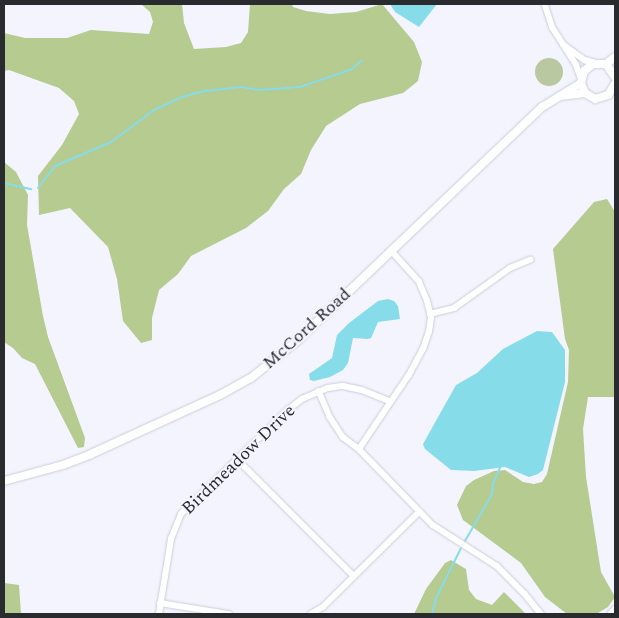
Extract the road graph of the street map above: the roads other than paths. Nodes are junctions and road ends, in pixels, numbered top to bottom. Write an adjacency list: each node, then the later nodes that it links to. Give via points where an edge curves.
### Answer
1 (545, 4): 2 (street, via 553,28)
2 (564, 45): 4 (street, via 585,60); 6 (street)
3 (615, 57): 4 (street, McCord Road)
4 (602, 64): 5 (street); 6 (street, McCord Road, via 589,66)
5 (615, 77)
6 (581, 80): 8 (street); 9 (street, McCord Road)
7 (615, 84): 8 (street, McCord Road, via 612,92 603,98 595,99)
8 (585, 93): 9 (street, McCord Road)
9 (560, 96): 10 (street, McCord Road, via 536,113)
10 (391, 251): 12 (street, via 419,282); 17 (street, McCord Road, via 283,353 240,385 91,454)
11 (530, 260): 12 (street, via 510,268 454,308)
12 (430, 314): 14 (street, via 424,349)
13 (319, 392): 14 (street, Birdmeadow Drive, via 343,386); 15 (street, via 335,426); 16 (street, Birdmeadow Drive, via 288,410)
14 (391, 402): 15 (street)
15 (359, 449): 18 (street)
16 (237, 459): 19 (street); 20 (street, Birdmeadow Drive, via 181,514 171,539)
17 (4, 481)
18 (419, 512): 19 (street); 25 (street, via 433,525 497,566)
19 (354, 576): 24 (street)
20 (160, 603): 22 (street, Birdmeadow Drive); 23 (street)
21 (615, 610): 26 (main road)
22 (159, 614)
23 (229, 614)
24 (312, 614)
25 (541, 614)
26 (611, 614)

